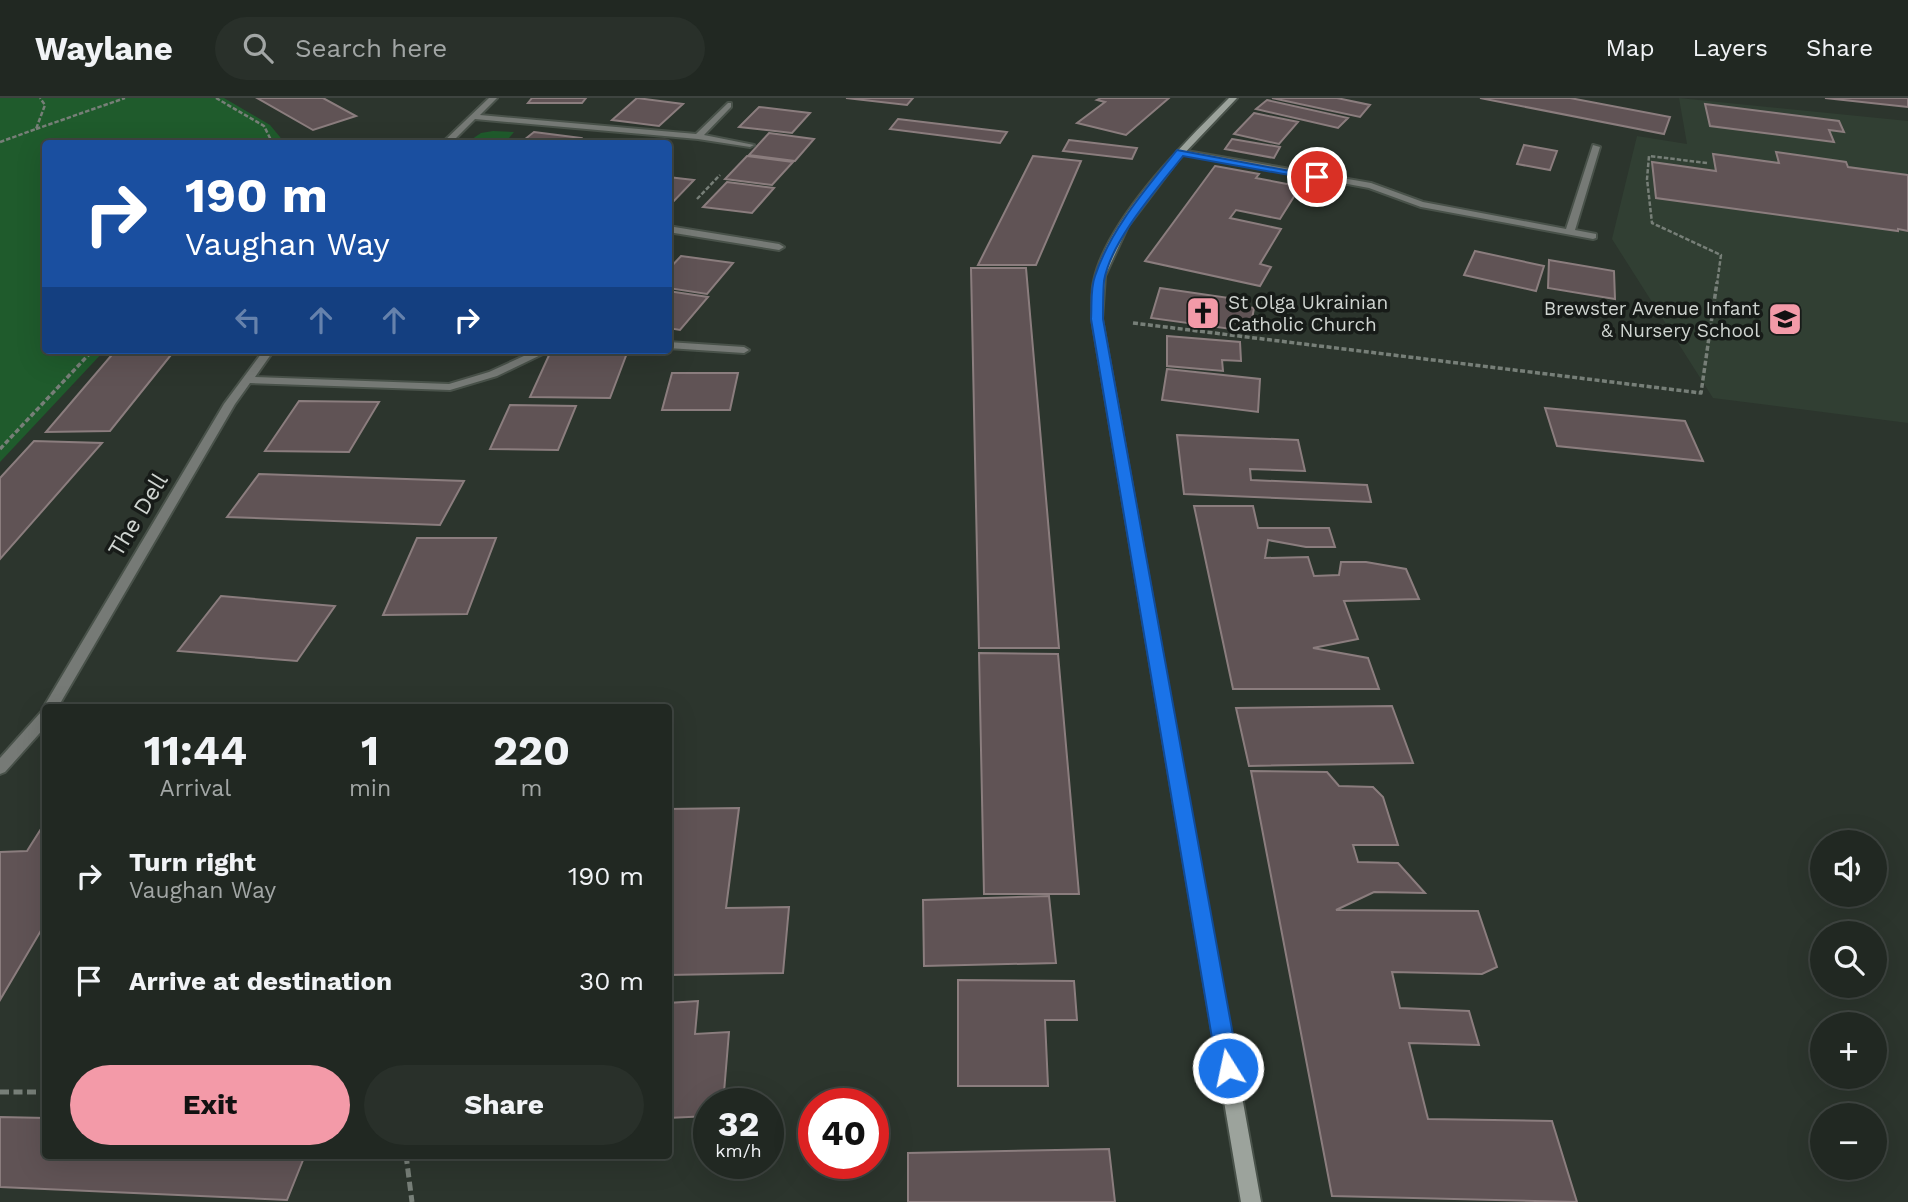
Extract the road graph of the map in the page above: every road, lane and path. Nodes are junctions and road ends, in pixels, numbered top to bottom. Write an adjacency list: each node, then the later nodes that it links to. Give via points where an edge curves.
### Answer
1 (40, 98): 8 (path, via 45,105)
2 (125, 98): 8 (path)
3 (216, 98): 10 (path, via 264,126)
4 (493, 98): 7 (street)
5 (1233, 98): 15 (street)
6 (728, 105): 9 (street)
7 (474, 117): 9 (street); 11 (street)
8 (36, 129): 12 (path)
9 (698, 137): 13 (street)
10 (271, 140)
11 (449, 140)
12 (0, 142)
13 (750, 145): 17 (path)
14 (1596, 147): 19 (street)
15 (1181, 152): 19 (street, via 1371,186 1421,204); 22 (street, via 1113,246 1099,279)
16 (1707, 163): 22 (path, via 1649,156 1647,179 1652,223 1721,256 1701,393)
17 (696, 200)
18 (672, 230): 21 (street)
19 (1570, 232): 20 (street)
20 (1592, 236)
21 (779, 247)
22 (1097, 319): 39 (street)
23 (672, 345): 24 (street)
24 (744, 350)
25 (89, 354): 29 (path)
26 (266, 354): 28 (street, The Dell)
27 (537, 354): 28 (street, via 450,387)
28 (248, 380): 32 (street, The Dell)
29 (12, 436): 30 (path); 31 (path)
30 (0, 442)
31 (0, 449)
32 (53, 704)
33 (42, 720): 34 (street, The Dell)
34 (0, 768)
35 (0, 1092): 36 (path)
36 (42, 1092)
37 (407, 1159): 38 (path)
38 (412, 1202)
39 (1251, 1202)

